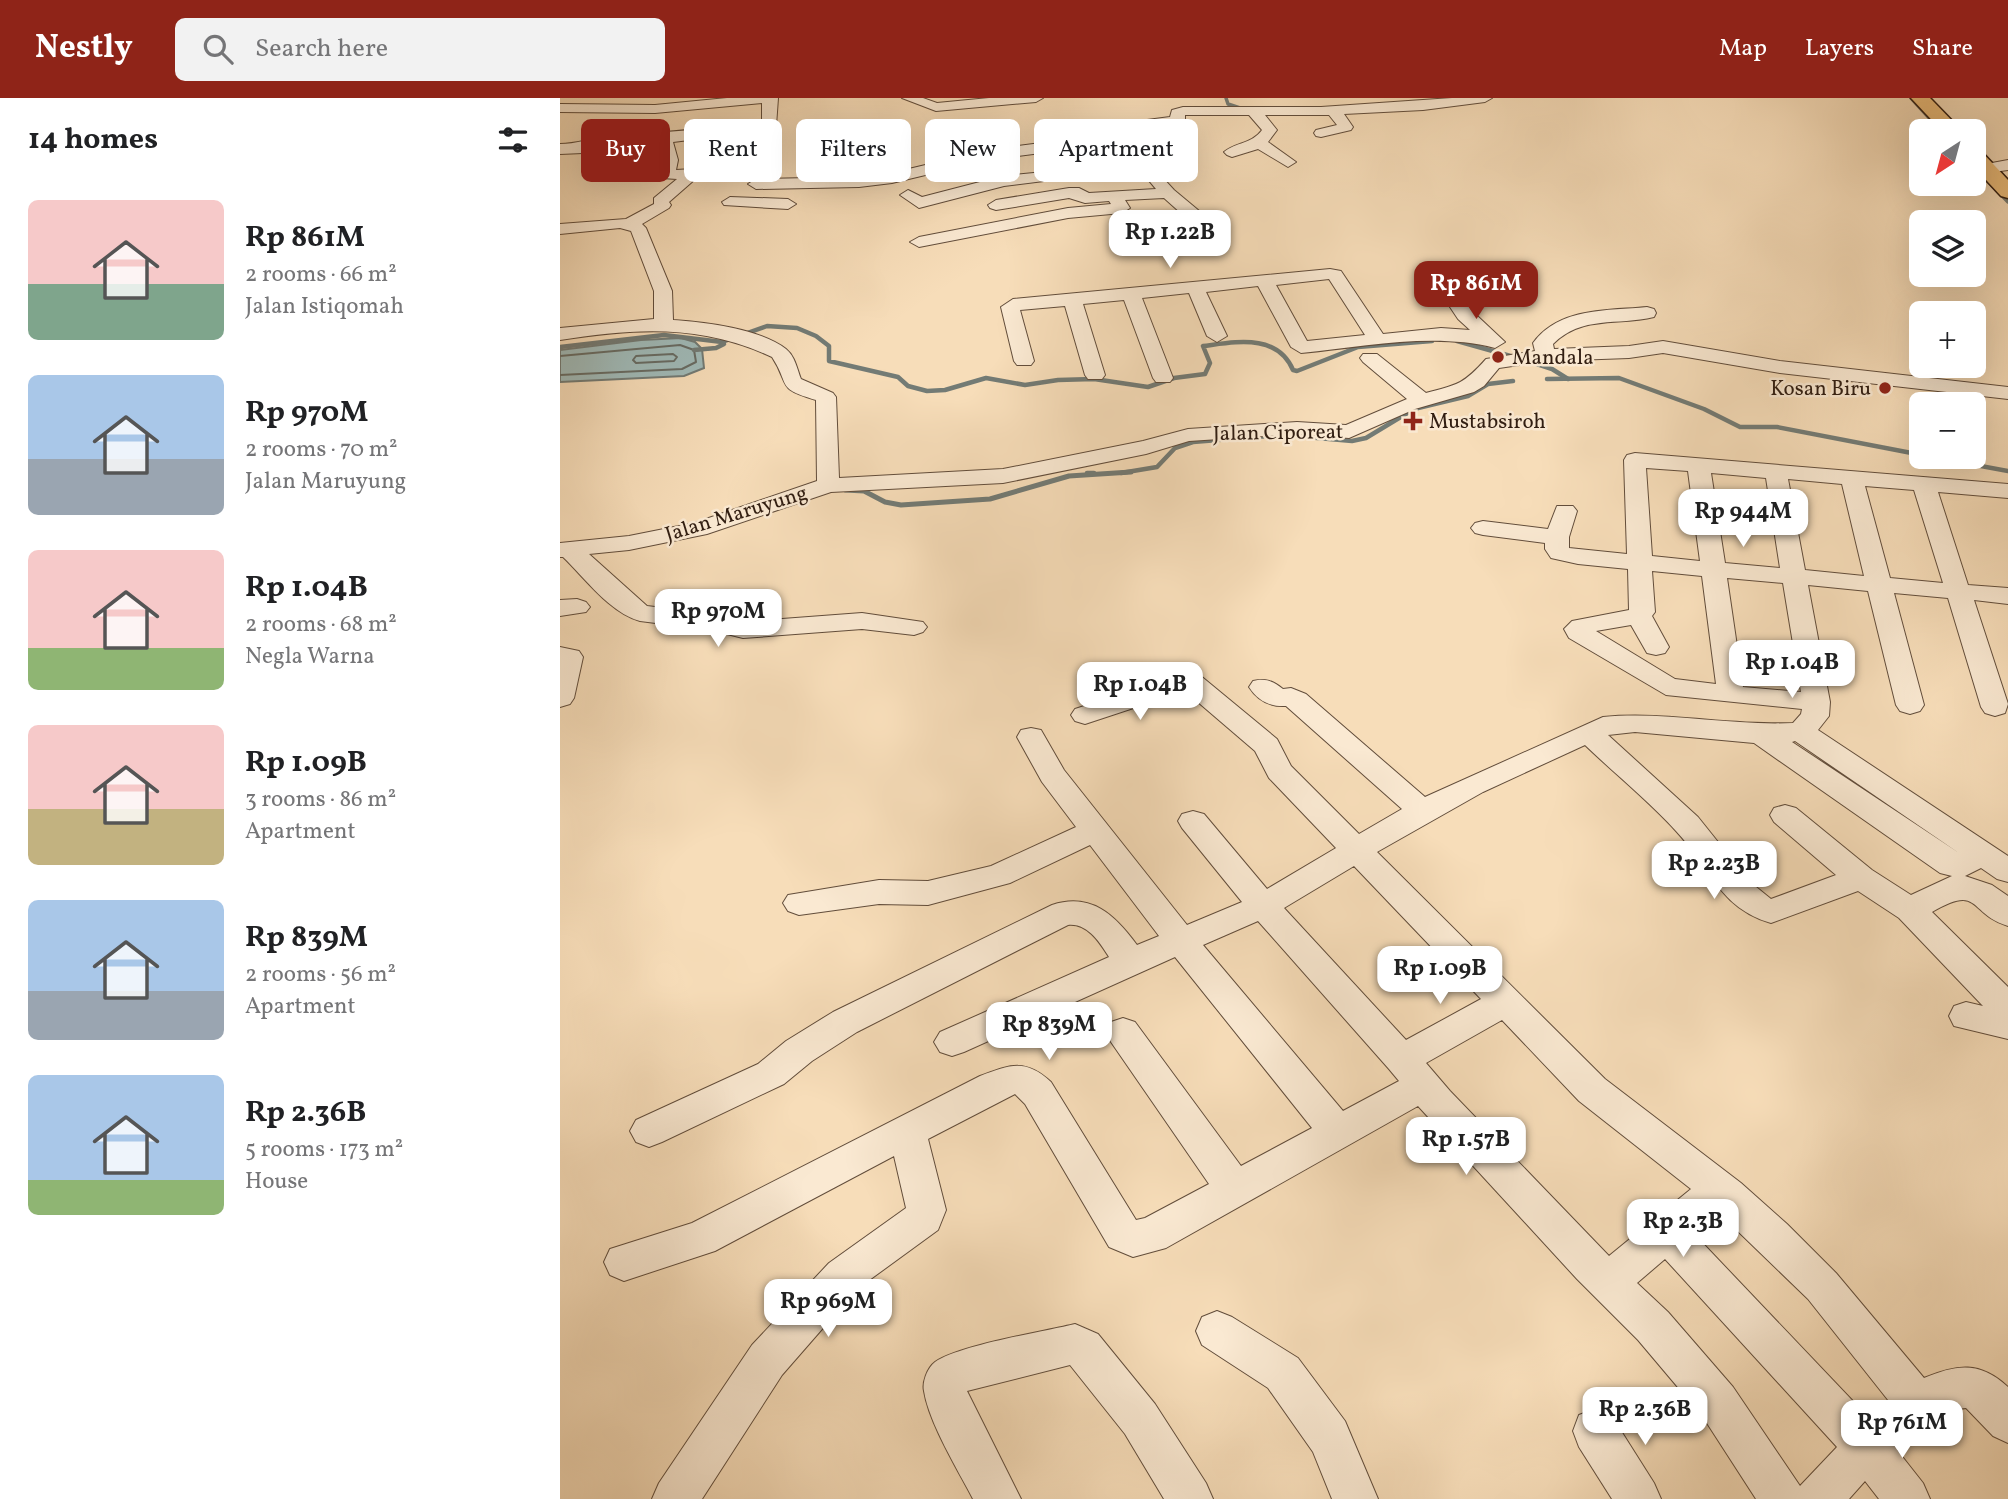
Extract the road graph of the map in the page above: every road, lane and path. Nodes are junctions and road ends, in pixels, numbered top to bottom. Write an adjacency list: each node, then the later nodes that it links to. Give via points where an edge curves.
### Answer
1 (763, 98): 8 (street); 18 (street, via 769,126)
2 (909, 98): 7 (street, via 934,107)
3 (1036, 98): 7 (street)
4 (1220, 98): 11 (street)
5 (1485, 98): 10 (street)
6 (1920, 98): 15 (highway)
7 (1011, 99)
8 (626, 104): 9 (street)
9 (560, 107)
10 (1409, 107): 12 (street); 16 (street)
11 (1234, 109): 13 (street); 14 (street, via 1183,111 1177,113)
12 (1333, 110): 13 (street); 17 (street, via 1347,126)
13 (1253, 111): 19 (street, via 1270,130)
14 (1178, 119)
15 (1940, 119)
16 (1425, 121)
17 (1321, 133)
18 (670, 137)
19 (1261, 144): 22 (street); 23 (street)
20 (581, 148): 21 (street)
21 (560, 149)
22 (1232, 152)
23 (1288, 162)
24 (1986, 163): 25 (street)
25 (2008, 165)
26 (1986, 168): 35 (highway)
27 (670, 175): 42 (street, via 694,174 660,201 663,205)
28 (856, 182): 33 (street)
29 (895, 182): 34 (street, via 905,201)
30 (951, 182): 34 (street)
31 (999, 182): 34 (street)
32 (1157, 182): 36 (street)
33 (756, 184)
34 (961, 192)
35 (2008, 192)
36 (1168, 193): 40 (street); 41 (street)
37 (730, 202): 38 (street)
38 (807, 204)
39 (996, 205): 40 (street, via 1080,193)
40 (1122, 208): 44 (street)
41 (1198, 219)
42 (630, 224): 43 (street); 51 (street, via 638,228 659,276)
43 (560, 229)
44 (919, 242)
45 (1437, 274): 55 (street, via 1465,315)
46 (1264, 280): 47 (street); 54 (street, via 1299,346); 54 (street, via 1335,275)
47 (1195, 287): 48 (street); 53 (street)
48 (1131, 293): 49 (street); 59 (street)
49 (1072, 299): 57 (street, via 1010,307); 58 (street)
50 (1647, 313): 56 (street, via 1571,320 1543,343)
51 (664, 324): 52 (street); 65 (street, via 717,329 779,353 795,385 826,397)
52 (560, 334)
53 (1217, 336)
54 (1374, 349): 55 (street, via 1441,334); 61 (street)
55 (1507, 351): 56 (street, Jalan Ciporeat); 61 (street, Jalan Ciporeat, via 1489,364 1477,383)
56 (1546, 355): 60 (street, Jalan Ciporeat, via 1663,347 1780,367)
57 (1024, 361)
58 (1095, 375)
59 (1163, 378)
60 (2008, 393)
61 (1422, 401): 65 (street, Jalan Ciporeat, via 1349,432 1297,428 1188,435 1003,476)
62 (1699, 467): 63 (street); 72 (street, via 1634,460); 73 (street)
63 (1776, 473): 64 (street); 74 (street)
64 (1852, 479): 66 (street); 75 (street)
65 (828, 485): 71 (street, Jalan Maruyung, via 699,528 629,543)
66 (1924, 485): 67 (street); 76 (street)
67 (2006, 495)
68 (1565, 511): 70 (street)
69 (1483, 528): 70 (street)
70 (1557, 537): 72 (street, via 1561,554)
71 (564, 549): 79 (street, via 640,612 743,630 862,621)
72 (1638, 564): 73 (street); 78 (street)
73 (1714, 569): 74 (street); 83 (street)
74 (1796, 577): 75 (street); 85 (street)
75 (1880, 583): 76 (street); 86 (street)
76 (1959, 592): 77 (street); 87 (street)
77 (2008, 596)
78 (1639, 615): 80 (street); 83 (street, via 1578,628 1578,632 1665,685)
79 (915, 627)
80 (1656, 647)
81 (560, 655): 84 (street, via 570,657)
82 (1263, 687): 93 (street, via 1277,698 1296,700)
83 (1731, 695): 85 (street)
84 (560, 698)
85 (1816, 702): 89 (street, via 1815,716)
86 (1910, 705)
87 (1995, 707)
88 (1086, 715): 97 (street, via 1192,683 1267,747 1279,771)
89 (1801, 732): 91 (street); 99 (street)
90 (1589, 733): 91 (street, via 1622,723); 93 (street); 100 (street, via 1686,824 1758,908 1771,911)
91 (1761, 734): 98 (street, via 1951,865)
92 (1031, 737): 96 (street, via 1052,775)
93 (1422, 811): 97 (street)
94 (1785, 815): 100 (street)
95 (1193, 821): 102 (street)
96 (1096, 830): 101 (street, via 999,874 928,893 879,892); 105 (street)
97 (1358, 851): 102 (street); 107 (street)
98 (1976, 858)
99 (2008, 871)
100 (1861, 878): 103 (street)
101 (799, 903)
102 (1264, 906): 105 (street); 113 (street)
103 (1910, 910): 104 (street, via 1963,885 1978,889); 108 (street)
104 (2008, 914)
105 (1183, 940): 106 (street); 116 (street)
106 (1131, 962): 112 (street); 114 (street, via 1096,918 1077,910 1063,913 845,1022 771,1074)
107 (1506, 1001): 113 (street); 118 (street, via 1592,1090)
108 (2008, 1009)
109 (1966, 1016): 110 (street)
110 (2008, 1025)
111 (1123, 1032): 117 (street)
112 (952, 1042)
113 (1413, 1072): 116 (street); 121 (street)
114 (649, 1131)
115 (907, 1131): 117 (street, via 1020,1078 1038,1093 1123,1234 1133,1239 1152,1235); 120 (street, via 701,1238); 127 (street, via 924,1218 843,1276 767,1360)
116 (1336, 1131): 117 (street)
117 (1235, 1189)
118 (1719, 1189): 119 (street); 123 (street, via 1822,1286)
119 (1667, 1234): 121 (street); 126 (street)
120 (624, 1262)
121 (1608, 1282): 132 (street, via 1718,1402)
122 (1217, 1331): 130 (street, via 1283,1373 1329,1437)
123 (1919, 1405): 124 (street, via 1933,1394 1967,1387 1992,1401); 126 (street)
124 (2008, 1421)
125 (1595, 1431): 131 (street)
126 (1866, 1446): 133 (street); 134 (street)
127 (675, 1499)
128 (998, 1499): 129 (street, via 947,1402 945,1383 964,1371 1077,1344 1140,1419)
129 (1190, 1499)
130 (1354, 1499)
131 (1639, 1499)
132 (1783, 1499)
133 (1818, 1499)
134 (1908, 1499)

